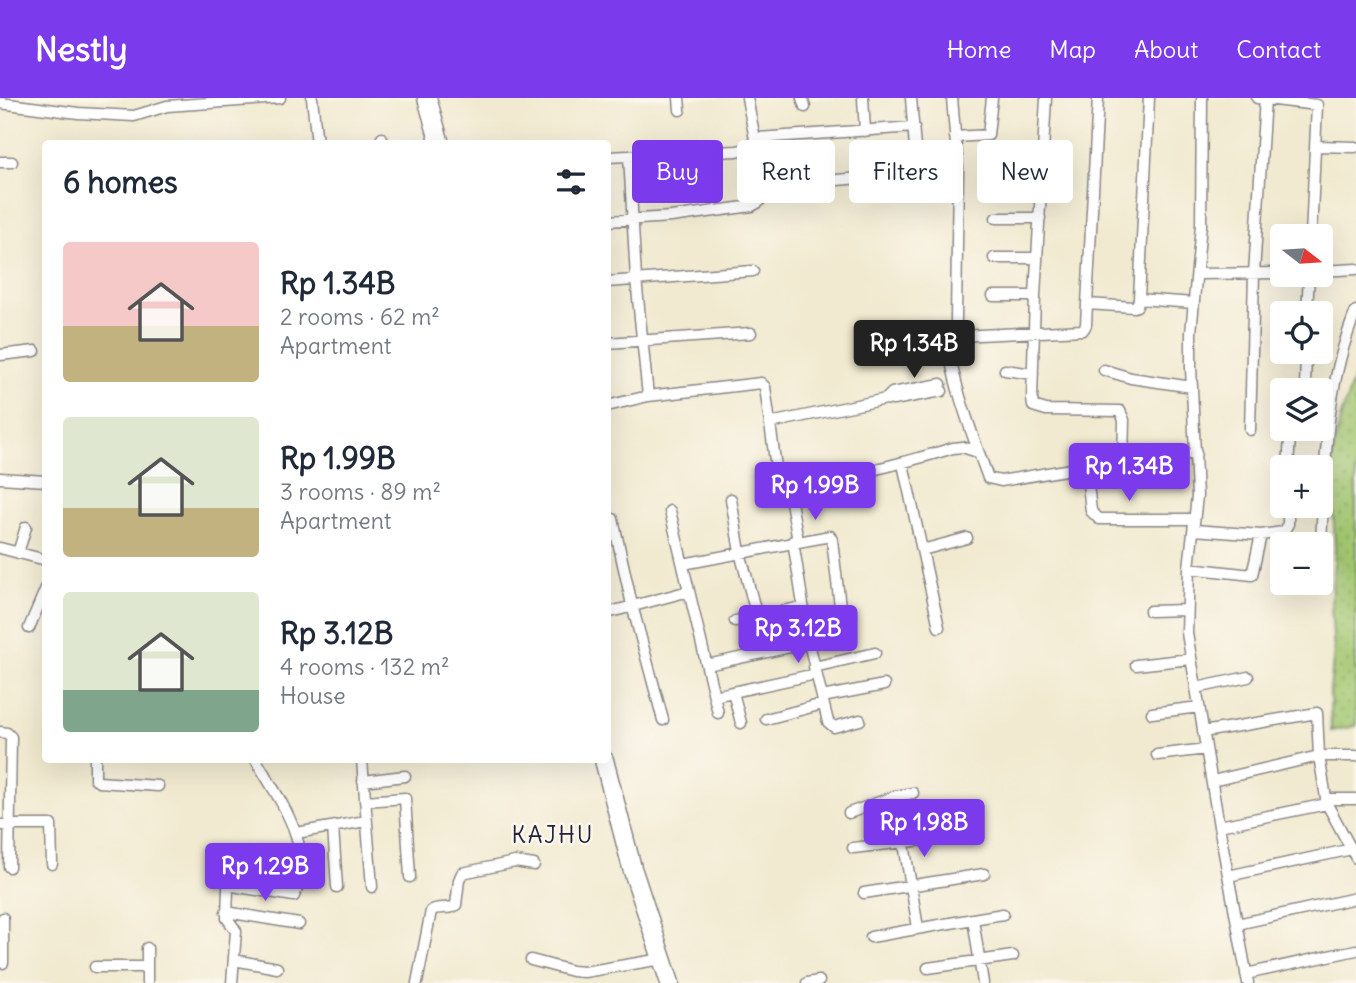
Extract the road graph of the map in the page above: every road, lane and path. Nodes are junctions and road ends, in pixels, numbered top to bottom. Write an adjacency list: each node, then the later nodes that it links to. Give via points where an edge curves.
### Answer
1 (280, 98): 17 (street, via 167,106 134,116)
2 (312, 98): 23 (street)
3 (427, 98): 24 (highway)
4 (679, 98): 18 (street)
5 (747, 98): 22 (street)
6 (863, 98): 20 (street)
7 (911, 98): 19 (street)
8 (953, 98): 21 (street)
9 (992, 98): 21 (street, via 988,135)
10 (1046, 98): 36 (street)
11 (1098, 98): 54 (street)
12 (1149, 98): 52 (street)
13 (1202, 98): 46 (street)
14 (1257, 98): 15 (street)
15 (1265, 98): 16 (street); 47 (street)
16 (1308, 100): 27 (street, via 1317,105)
17 (0, 103)
18 (680, 110)
19 (914, 127): 20 (street); 25 (street)
20 (865, 131): 22 (street)
21 (956, 137): 26 (street)
22 (755, 139): 29 (street, via 737,151)
23 (317, 140)
24 (439, 140)
25 (915, 140)
26 (956, 140)
27 (1317, 146): 28 (street); 39 (street)
28 (1355, 147)
29 (629, 156): 30 (street); 37 (street)
30 (611, 157)
31 (0, 162): 32 (street)
32 (12, 162)
33 (756, 203): 37 (street)
34 (958, 203): 56 (street)
35 (996, 218): 36 (street)
36 (1040, 218): 41 (street)
37 (634, 219): 38 (street); 48 (street)
38 (611, 221)
39 (1312, 224)
40 (994, 258): 41 (street)
41 (1037, 258): 51 (street)
42 (1356, 269): 43 (street)
43 (1334, 270)
44 (753, 271): 48 (street)
45 (1270, 273): 47 (street)
46 (1198, 274): 47 (street); 53 (street)
47 (1254, 274): 71 (street)
48 (636, 279): 49 (street); 59 (street)
49 (611, 282)
50 (993, 296): 51 (street)
51 (1035, 296): 57 (street)
52 (1139, 299): 53 (street); 54 (street, via 1134,307)
53 (1194, 303): 67 (street)
54 (1087, 304): 57 (street, via 1083,330)
55 (1356, 311): 86 (street, via 1341,350 1327,420)
56 (956, 321)
57 (1034, 332): 65 (street); 72 (street, via 958,335 950,341 952,368)
58 (751, 333): 59 (street)
59 (642, 341): 60 (street); 68 (street)
60 (611, 343)
61 (35, 351): 62 (street)
62 (0, 355)
63 (1005, 370): 65 (street)
64 (1104, 370): 67 (street)
65 (1033, 374): 74 (street, via 1032,399 1038,409 1120,411)
66 (941, 387): 70 (street)
67 (1192, 387): 73 (street)
68 (648, 396): 69 (street); 70 (street, via 761,383)
69 (611, 405)
70 (769, 422): 79 (street, via 777,475)
71 (1250, 430)
72 (977, 451): 75 (street, via 962,447); 76 (street, via 988,478 996,481)
73 (1196, 453): 74 (street); 84 (street)
74 (1123, 460): 76 (street)
75 (903, 464): 79 (street); 91 (street)
76 (1086, 466): 84 (street, via 1091,510 1099,519)
77 (0, 478): 78 (street)
78 (42, 481)
79 (788, 485): 89 (street)
80 (731, 499): 93 (street)
81 (670, 511): 95 (street)
82 (1288, 518): 87 (street, via 1285,531)
83 (613, 519): 99 (street)
84 (1194, 524): 87 (street); 96 (street)
85 (26, 527): 92 (street)
86 (1322, 532)
87 (1261, 535): 96 (street, via 1252,575)
88 (967, 538): 91 (street)
89 (795, 541): 93 (street); 100 (street); 108 (street, via 831,538 842,620 841,626)
90 (0, 548): 92 (street)
91 (922, 550): 106 (street)
92 (18, 552): 94 (street)
93 (740, 552): 95 (street); 104 (street)
94 (42, 559)
95 (683, 564): 97 (street)
96 (1189, 568): 101 (street)
97 (689, 591): 99 (street); 113 (street)
98 (42, 597): 107 (street)
99 (632, 605): 102 (street); 125 (street)
100 (803, 607): 104 (street); 108 (street)
101 (1186, 610): 103 (street); 111 (street)
102 (611, 611)
103 (1150, 611)
104 (757, 617): 105 (street)
105 (735, 621)
106 (939, 627)
107 (29, 628)
108 (807, 632): 109 (street)
109 (809, 643): 113 (street); 114 (street)
110 (875, 653): 114 (street)
111 (1191, 659): 112 (street); 117 (street)
112 (1136, 664)
113 (707, 665): 119 (street)
114 (815, 671): 118 (street); 120 (street)
115 (1248, 677): 117 (street)
116 (884, 685): 120 (street)
117 (1196, 688): 121 (street)
118 (733, 692): 119 (street); 127 (street)
119 (714, 696): 122 (street)
120 (822, 701): 124 (street); 126 (street, via 831,726)
121 (1199, 707): 123 (street); 129 (street)
122 (718, 713)
123 (1152, 713)
124 (766, 719)
125 (663, 720)
126 (860, 720)
127 (741, 723)
128 (0, 732): 138 (street, via 11,737)
129 (1203, 733): 130 (street); 132 (street, via 1317,713)
130 (1206, 750): 131 (street); 141 (street)
131 (1157, 755)
132 (1319, 756): 133 (street); 141 (street); 147 (street)
133 (1356, 756)
134 (95, 763): 142 (street, via 99,782)
135 (258, 763): 153 (street)
136 (362, 763): 140 (street)
137 (605, 763): 181 (highway)
138 (5, 776): 150 (street)
139 (405, 776): 140 (street)
140 (363, 781): 146 (street)
141 (1212, 781): 151 (street)
142 (158, 786)
143 (913, 793): 144 (street)
144 (896, 796): 148 (street); 155 (street)
145 (1356, 799): 147 (street)
146 (365, 801): 149 (street); 163 (street, via 405,798)
147 (1326, 801): 151 (street); 156 (street)
148 (849, 813)
149 (366, 821): 152 (street); 166 (street)
150 (5, 825): 158 (street, via 51,825); 160 (street)
151 (1219, 826): 162 (street)
152 (333, 827): 153 (street); 165 (street)
153 (296, 833): 169 (street, via 300,879 294,896 230,887)
154 (958, 836): 155 (street)
155 (906, 842): 157 (street); 164 (street)
156 (1353, 847): 162 (street)
157 (853, 848)
158 (52, 864)
159 (534, 865): 194 (street, via 515,862 462,873 454,907 431,911)
160 (9, 867)
161 (984, 874): 164 (street)
162 (1228, 876): 174 (street)
163 (410, 877)
164 (912, 886): 167 (street); 175 (street)
165 (337, 887)
166 (372, 887)
167 (864, 892)
168 (1356, 898): 174 (street)
169 (226, 912): 173 (street); 182 (street, via 236,930)
170 (1003, 914): 172 (street)
171 (4, 918): 177 (street)
172 (973, 919): 175 (street); 184 (street)
173 (299, 924)
174 (1237, 924): 190 (street)
175 (918, 928): 176 (street)
176 (871, 937)
177 (2, 939): 185 (street)
178 (147, 948): 187 (street)
179 (1356, 950): 190 (street)
180 (1013, 956): 184 (street)
181 (662, 959): 183 (street, via 584,972); 195 (highway)
182 (234, 960): 188 (street); 193 (street)
183 (531, 960)
184 (980, 961): 189 (street); 197 (street)
185 (3, 963)
186 (95, 967): 187 (street)
187 (147, 967): 192 (street)
188 (277, 968)
189 (928, 968)
190 (1247, 978)
191 (819, 981): 196 (street)
192 (147, 983)
193 (232, 983)
194 (417, 983)
195 (670, 983)
196 (807, 983)
197 (983, 983)

